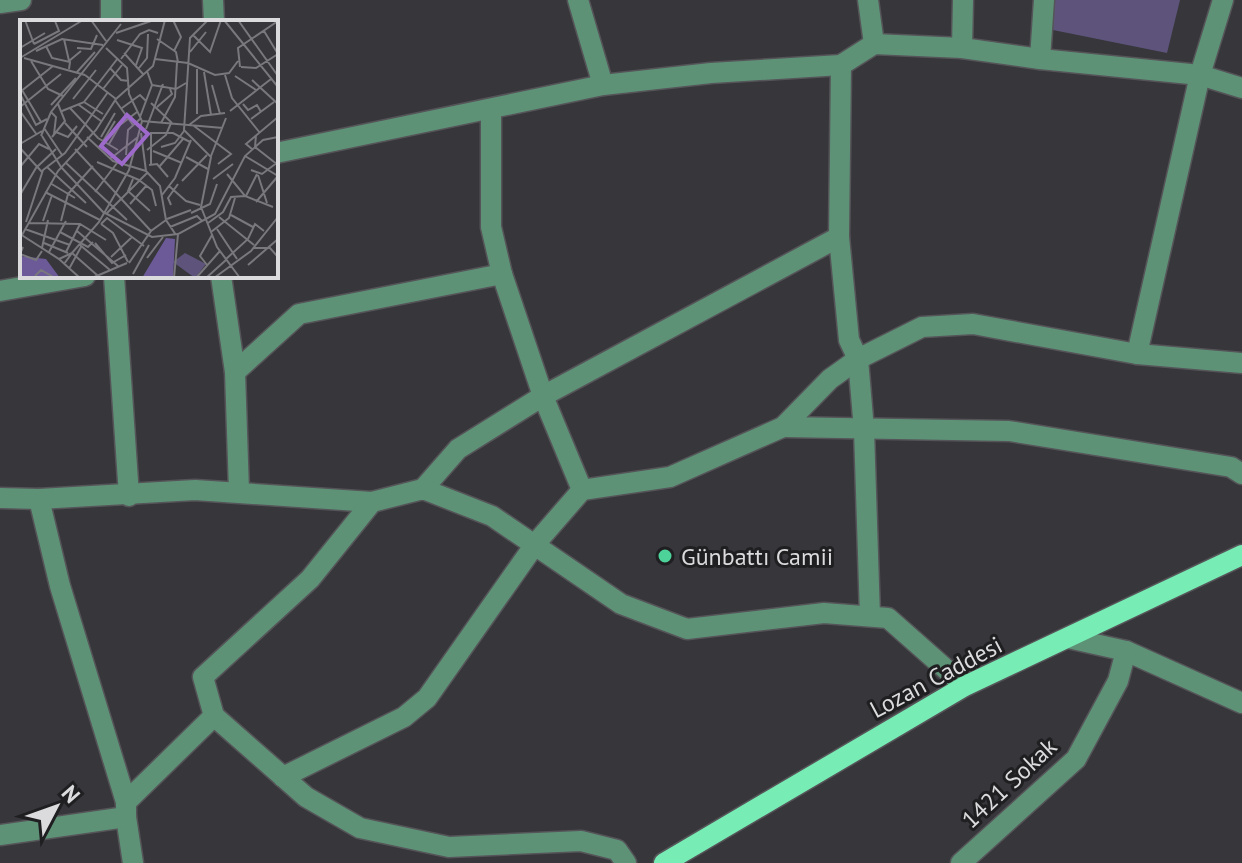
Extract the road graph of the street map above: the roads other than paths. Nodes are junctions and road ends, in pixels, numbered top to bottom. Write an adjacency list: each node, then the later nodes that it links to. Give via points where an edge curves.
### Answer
1 (21, 0): 8 (street)
2 (213, 0): 9 (street)
3 (578, 0): 15 (street)
4 (868, 0): 10 (street)
5 (963, 0): 11 (street)
6 (1044, 0): 12 (street)
7 (1223, 0): 14 (street)
8 (0, 3)
9 (214, 20)
10 (874, 44): 11 (street); 13 (street)
11 (962, 48): 12 (street)
12 (1040, 59): 14 (street)
13 (841, 65): 15 (street); 19 (street)
14 (1200, 75): 16 (street); 25 (street)
15 (603, 85): 17 (street)
16 (1242, 88)
17 (491, 110): 18 (street); 20 (street, via 491,227)
18 (278, 153)
19 (839, 237): 26 (street, via 849,340); 29 (street)
20 (502, 274): 28 (street, via 299,314); 29 (street)
21 (74, 278): 24 (street)
22 (114, 278): 36 (street)
23 (221, 278): 28 (street)
24 (0, 291)
25 (1137, 354): 26 (street, via 973,324 922,327); 27 (street)
26 (858, 359): 30 (street); 31 (street)
27 (1242, 363)
28 (235, 372): 35 (street)
29 (543, 396): 33 (street, via 458,449); 34 (street)
30 (783, 427): 31 (street); 34 (street, via 670,477)
31 (864, 430): 32 (street, via 1009,431 1231,467); 42 (street)
32 (1242, 474)
33 (423, 489): 39 (street); 40 (street, via 492,516)
34 (582, 490): 40 (street)
35 (239, 491): 36 (street); 39 (street)
36 (129, 496): 38 (street)
37 (0, 498): 38 (street)
38 (39, 499): 49 (street)
39 (372, 502): 47 (street, via 310,579 203,677)
40 (536, 543): 42 (street, via 621,604 687,629 824,613); 48 (street, via 427,698 404,717)
41 (1242, 555): 43 (main road, Lozan Caddesi)
42 (870, 616): 45 (street, via 888,618)
43 (1068, 638): 44 (street); 45 (main road, Lozan Caddesi)
44 (1126, 651): 46 (street); 55 (street, 1421 Sokak, via 1118,681 1076,759)
45 (965, 686): 54 (main road, Lozan Caddesi)
46 (1242, 703)
47 (214, 716): 48 (street); 49 (street)
48 (283, 777): 51 (street, via 360,828)
49 (126, 809): 50 (street); 52 (street)
50 (0, 835)
51 (447, 855): 53 (street, via 581,841 617,850)
52 (133, 863)
53 (626, 863)
54 (664, 863)
55 (961, 863)

